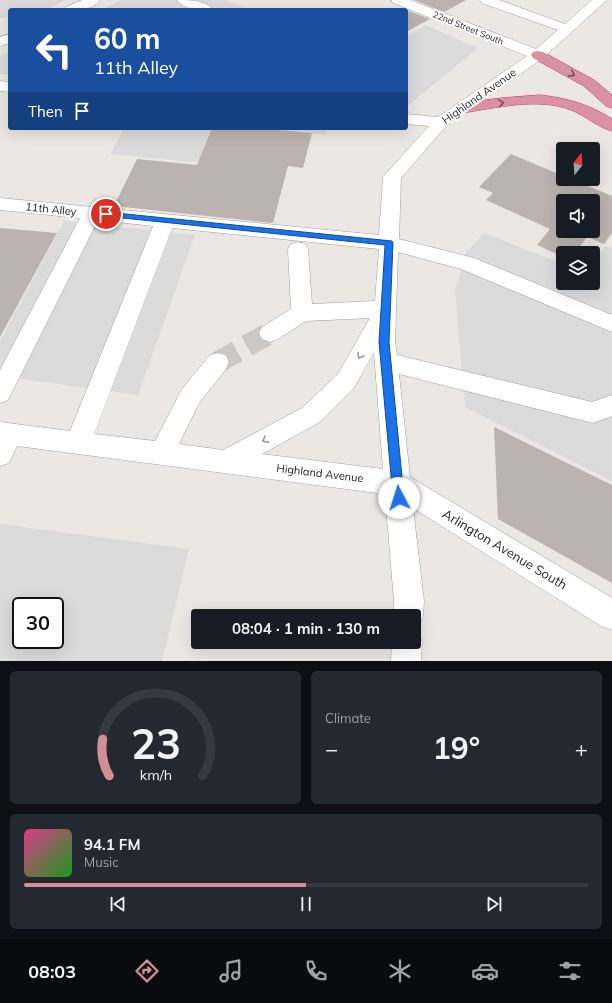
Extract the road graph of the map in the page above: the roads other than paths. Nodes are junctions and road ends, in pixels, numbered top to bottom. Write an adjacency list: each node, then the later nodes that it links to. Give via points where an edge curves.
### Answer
1 (184, 0): 8 (street)
2 (400, 0): 10 (street, 22nd Street South)
3 (487, 0): 9 (street)
4 (600, 0): 9 (street, Highland Avenue)
5 (91, 1): 6 (street); 7 (street)
6 (76, 8)
7 (101, 8)
8 (202, 8)
9 (567, 29): 10 (street, Highland Avenue)
10 (538, 55): 11 (highway, one-way to 11, via 590,83); 12 (street, Highland Avenue)
11 (612, 103)
12 (462, 108): 14 (street, Highland Avenue); 15 (highway, one-way to 15, via 528,99 555,101 593,113)
13 (408, 119): 14 (street)
14 (441, 122): 19 (street, Highland Avenue, via 392,177)
15 (612, 126)
16 (0, 204): 17 (street, 11th Alley)
17 (92, 213): 18 (street, 11th Alley); 27 (street)
18 (165, 220): 19 (street, 11th Alley); 30 (street)
19 (389, 243): 21 (street, Highland Avenue); 23 (street, 11th Alley, via 467,263)
20 (298, 249): 22 (street)
21 (386, 309): 22 (street); 26 (street, Highland Avenue); 32 (street, one-way to 32, via 346,381 311,415)
22 (302, 313): 24 (street)
23 (612, 324)
24 (270, 333)
25 (218, 362): 31 (street, via 190,396)
26 (386, 362): 28 (street, via 593,413); 33 (street, Highland Avenue)
27 (0, 393)
28 (612, 405)
29 (3, 441): 30 (street, Highland Avenue)
30 (78, 442): 31 (street, Highland Avenue)
31 (162, 453): 32 (street, Highland Avenue)
32 (226, 461): 33 (street, Highland Avenue)
33 (397, 483): 34 (street); 35 (street, Arlington Avenue South)
34 (408, 609)
35 (612, 615)
36 (407, 649): 37 (street)
37 (406, 661)

